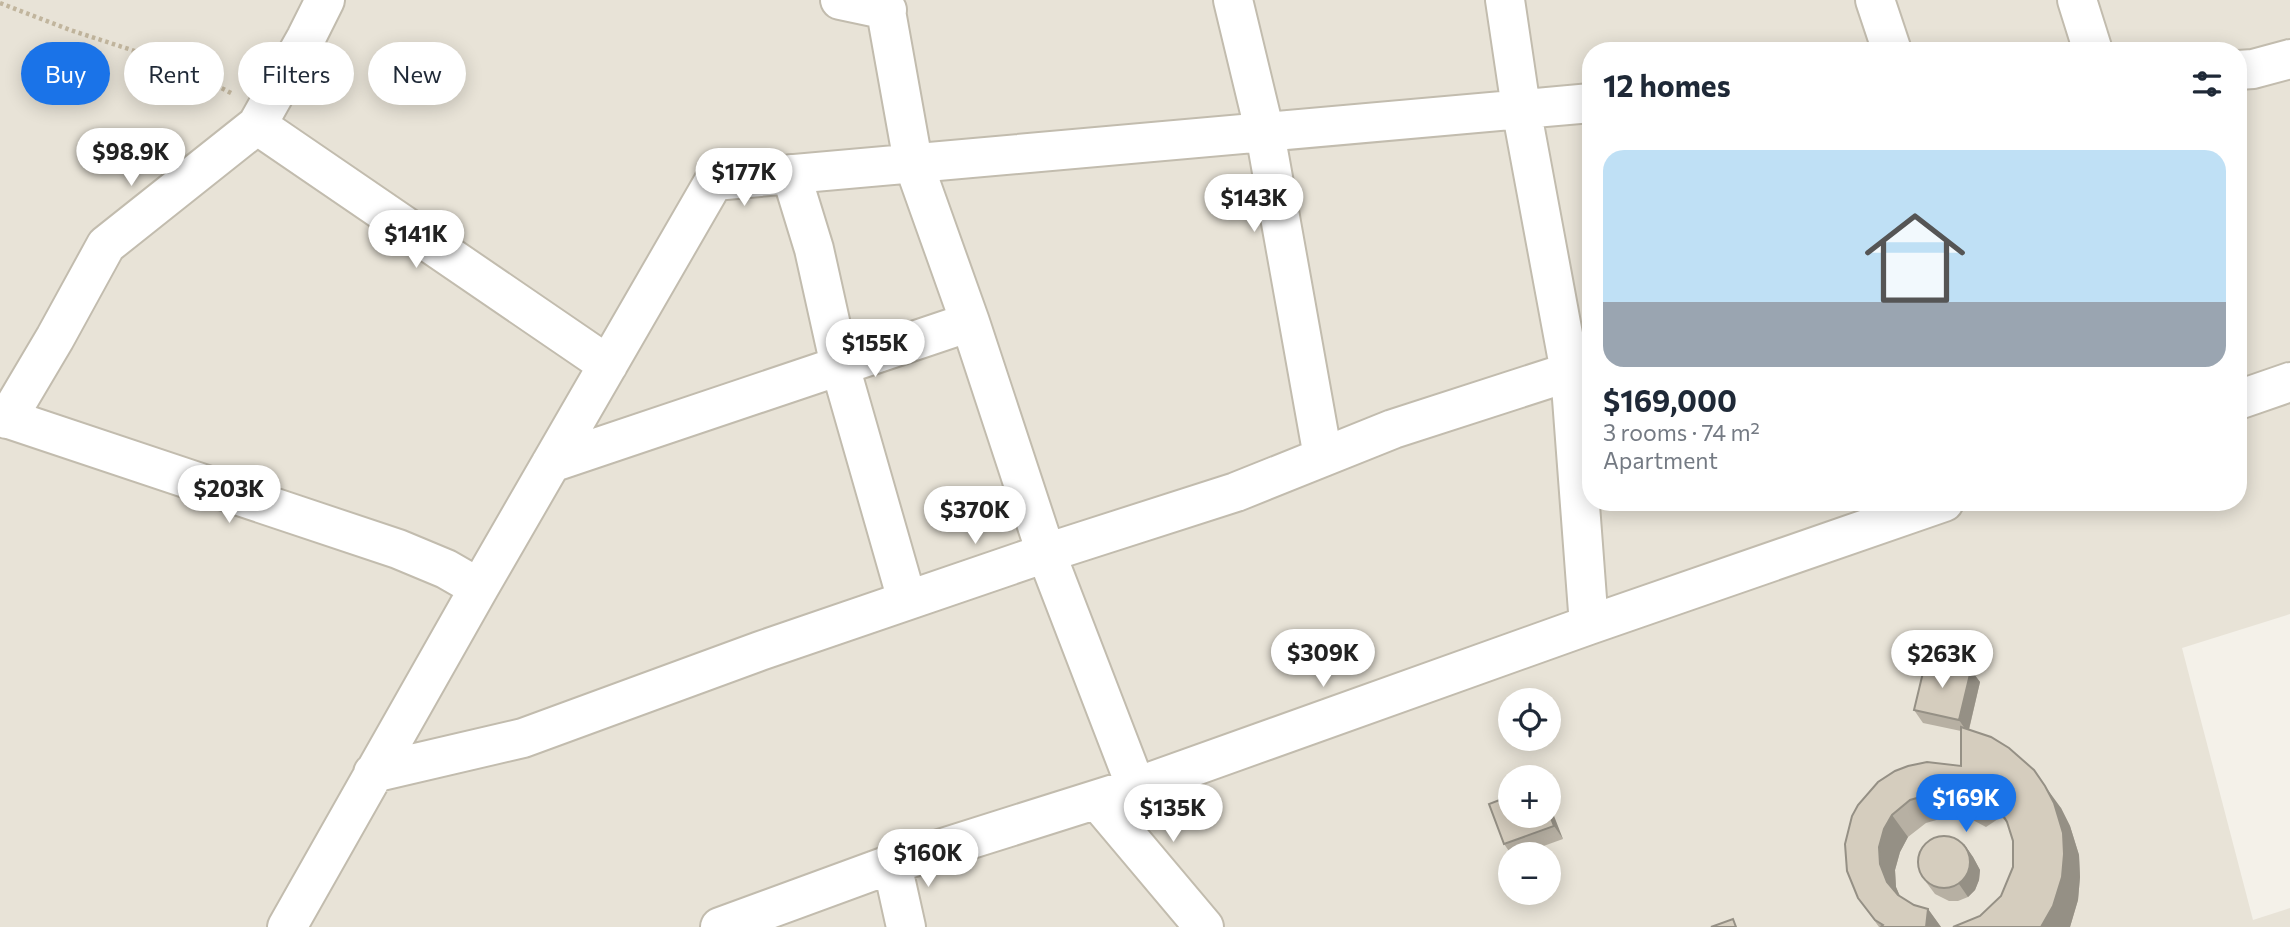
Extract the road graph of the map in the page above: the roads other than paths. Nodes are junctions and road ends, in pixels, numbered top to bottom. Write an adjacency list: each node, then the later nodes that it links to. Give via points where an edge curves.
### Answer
1 (325, 0): 14 (street)
2 (840, 0): 7 (street)
3 (1233, 0): 15 (street)
4 (1505, 0): 13 (street)
5 (1875, 0): 8 (street)
6 (2077, 0): 9 (street)
7 (886, 5): 16 (street)
8 (1889, 42)
9 (2090, 42)
10 (2290, 59): 11 (street)
11 (2247, 72)
12 (1582, 104): 13 (street)
13 (1521, 108): 15 (street); 21 (street)
14 (261, 118): 19 (street); 24 (street, via 106,245)
15 (1265, 133): 16 (street); 26 (street)
16 (913, 162): 17 (street); 18 (street)
17 (791, 174): 19 (street, via 715,181); 20 (street, via 814,249)
18 (971, 322): 20 (street); 30 (street)
19 (608, 365): 27 (street)
20 (840, 366): 27 (street); 32 (street)
21 (1580, 368): 25 (street); 26 (street, via 1393,429)
22 (2290, 382): 23 (street)
23 (2247, 391)
24 (4, 418): 31 (street, via 398,549)
25 (1582, 432)
26 (1323, 457): 30 (street, via 1236,492)
27 (551, 463): 31 (street)
28 (1584, 511): 33 (street)
29 (1918, 511): 33 (street)
30 (1046, 553): 32 (street); 35 (street)
31 (479, 588): 34 (street)
32 (907, 600): 34 (street, via 523,738)
33 (1588, 625): 35 (street)
34 (373, 773): 38 (street)
35 (1136, 787): 36 (street)
36 (1097, 800): 37 (street); 41 (street)
37 (892, 864): 39 (street); 40 (street)
38 (288, 927)
39 (720, 927)
40 (906, 927)
41 (1205, 927)

